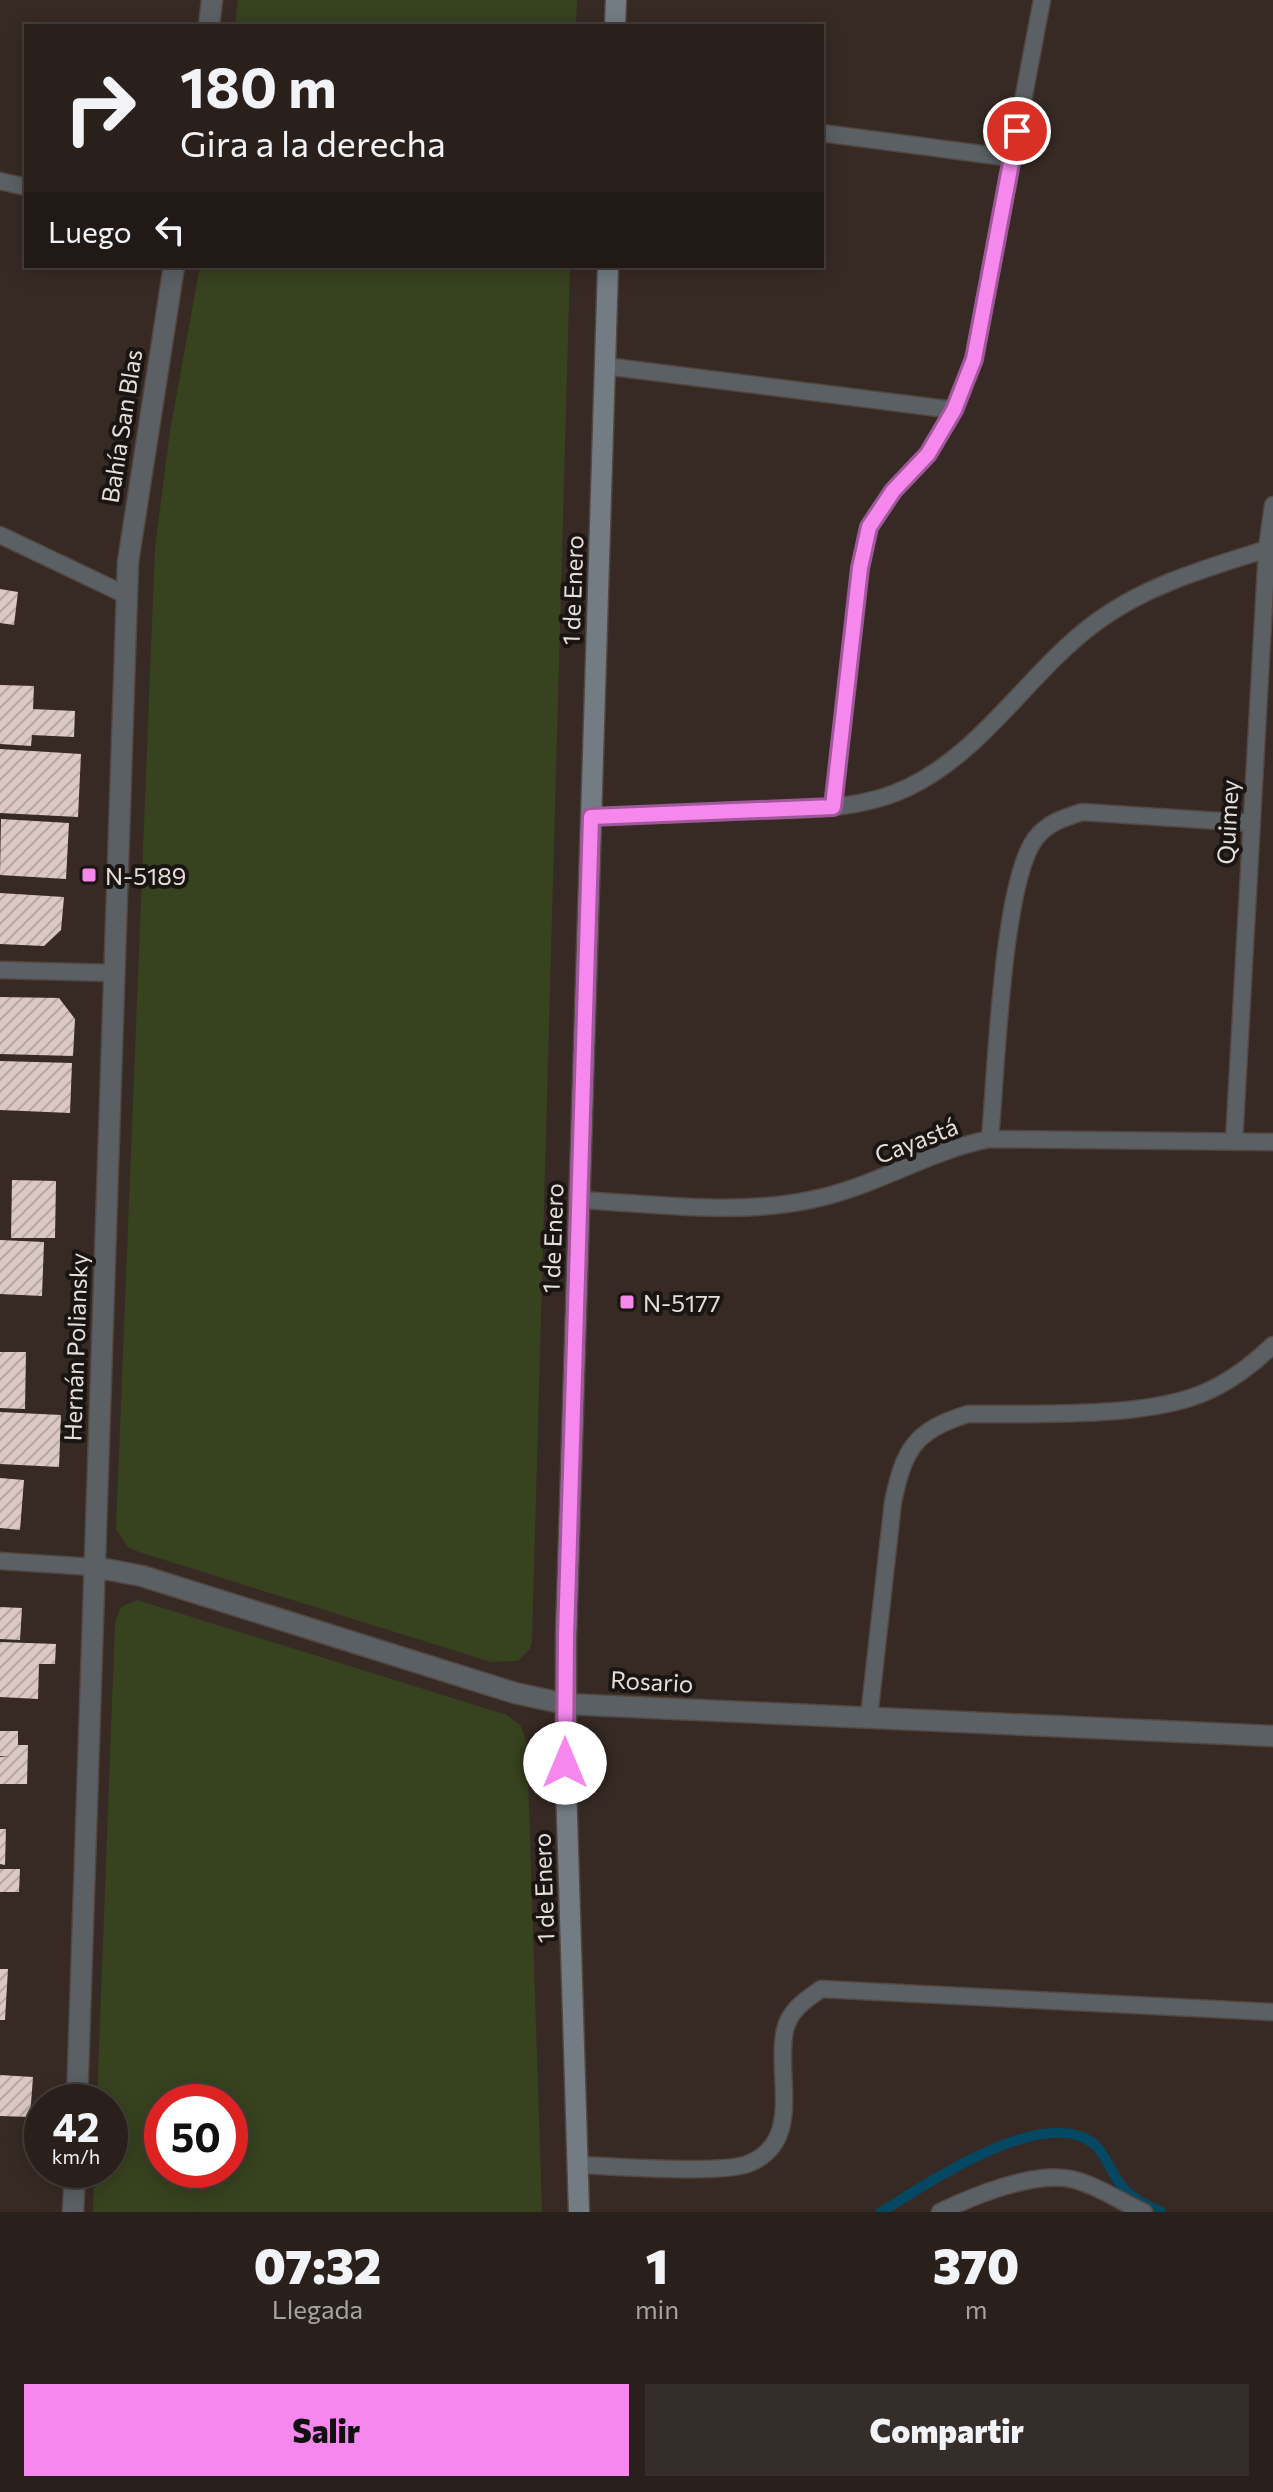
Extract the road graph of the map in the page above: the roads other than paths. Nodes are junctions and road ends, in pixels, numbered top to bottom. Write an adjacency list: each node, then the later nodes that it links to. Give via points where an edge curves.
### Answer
1 (212, 0): 4 (street)
2 (616, 0): 5 (main road)
3 (1042, 0): 7 (lane)
4 (209, 24)
5 (615, 24)
6 (824, 133): 7 (lane)
7 (1012, 158): 13 (lane, via 974,359)
8 (0, 181): 9 (lane)
9 (24, 187)
10 (174, 268): 17 (street, Bahía San Blas, via 134,508)
11 (608, 268): 12 (main road, 1 de Enero)
12 (605, 366): 13 (lane); 19 (main road, 1 de Enero)
13 (954, 410): 18 (lane, via 928,454 869,527)
14 (1273, 505): 16 (lane, Quimey)
15 (0, 535): 17 (lane)
16 (1267, 549): 18 (lane, via 1129,600 1093,625 941,769 874,801); 20 (lane, Quimey)
17 (126, 595): 22 (street, Hernán Poliansky)
18 (833, 807): 19 (lane)
19 (591, 817): 26 (main road, 1 de Enero)
20 (1251, 823): 23 (lane, via 1082,812 1056,820 1035,839 1019,870 1011,915); 24 (lane, Quimey)
21 (0, 970): 22 (lane)
22 (113, 973): 29 (street, Hernán Poliansky)
23 (990, 1139): 24 (lane, Cayastá); 26 (lane, Cayastá, via 953,1146 870,1184 770,1206)
24 (1234, 1142): 25 (lane, Cayastá)
25 (1273, 1142)
26 (580, 1200): 30 (main road, 1 de Enero)
27 (1273, 1345): 31 (lane, via 1249,1368 1206,1392 1162,1405 968,1414 938,1423 915,1441 900,1468 893,1502)
28 (0, 1561): 29 (lane, Rosario)
29 (94, 1567): 30 (street, Rosario, via 156,1580 515,1693); 34 (street, Hernán Poliansky)
30 (566, 1704): 31 (street, Rosario); 35 (main road, 1 de Enero)
31 (869, 1717): 32 (street, Rosario)
32 (1273, 1736)
33 (1273, 2012): 35 (lane, via 821,1989 798,2005 785,2028 783,2123 773,2149 748,2165 718,2168)
34 (78, 2084)
35 (578, 2165): 38 (main road, 1 de Enero)
36 (74, 2188): 37 (street)
37 (73, 2212)
38 (579, 2212)
39 (940, 2212): 40 (lane, via 965,2200 1054,2177 1074,2179)
40 (1144, 2212)

